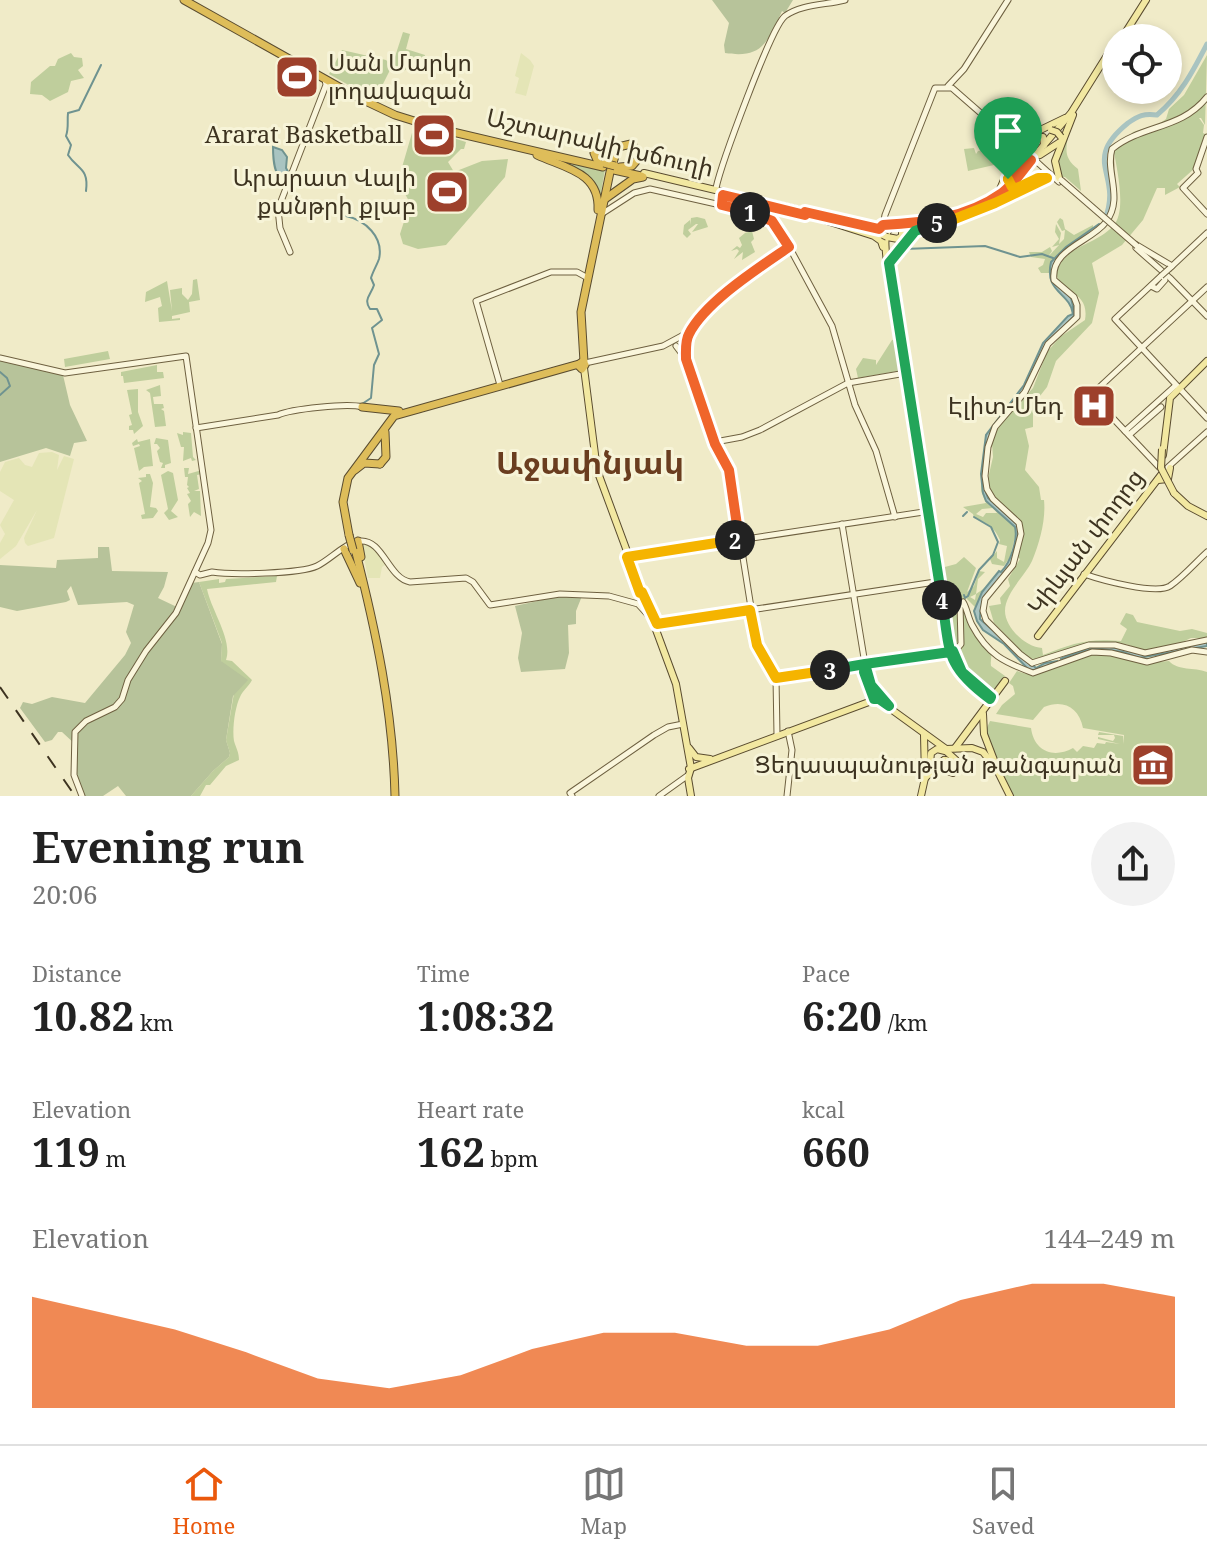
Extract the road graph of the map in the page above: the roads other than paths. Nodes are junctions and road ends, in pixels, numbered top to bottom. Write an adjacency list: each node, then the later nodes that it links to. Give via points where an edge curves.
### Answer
1 (188, 0): 7 (highway)
2 (845, 0): 27 (street, via 795,11 779,22)
3 (1008, 0): 10 (street)
4 (1143, 0): 5 (main road)
5 (1128, 24)
6 (1102, 69): 12 (main road)
7 (312, 70): 8 (highway); 9 (highway)
8 (325, 79): 9 (highway); 20 (street)
9 (336, 84): 16 (highway, Աշտարակի խճուղի, via 410,118); 20 (street, via 327,88)
10 (951, 86): 14 (street); 43 (street, via 935,89)
11 (1207, 97): 105 (street, via 1182,120 1132,136 1111,152 1115,189 1108,219 1065,253 1054,271 1054,280 1074,297 1077,317 1048,344 1025,392 992,434 986,483 993,499 1019,523 1021,534 1013,565 985,599 983,611)
12 (1072, 114): 13 (main road); 18 (main road); 19 (main road); 25 (main road, via 1055,161)
13 (1032, 134): 14 (main road); 19 (main road, bridge, via 1051,130 1061,137)
14 (1009, 136): 19 (street); 30 (main road, via 1014,156)
15 (1207, 137): 37 (street, via 1198,173 1183,188)
16 (484, 138): 17 (highway, Աշտարակի խճուղի); 21 (highway, Աշտարակի խճուղի)
17 (512, 145): 21 (highway, Աշտարակի խճուղի); 39 (highway, via 588,179 598,197)
18 (1044, 146): 19 (main road); 19 (main road, via 1040,135 1027,144)
19 (1034, 158): 24 (main road, bridge, via 1011,173 1008,182 1017,188); 25 (street); 30 (main road, Աշտարակի խճուղի); 34 (main road, via 1007,193)
20 (296, 159): 48 (street, via 277,214)
21 (602, 164): 22 (highway, Աշտարակի խճուղի, bridge); 39 (highway, via 594,156 599,146 610,151 610,159)
22 (616, 168): 23 (highway, Աշտարակի խճուղի); 32 (highway, via 632,166 638,159 631,144 615,151)
23 (642, 174): 26 (main road, Աշտարակի խճուղի); 27 (street); 32 (highway, via 607,196)
24 (1047, 178): 25 (main road); 34 (main road)
25 (1059, 180): 47 (street, bridge)
26 (682, 184): 28 (main road, Աշտարակի խճուղի); 29 (main road, Աշտարակի խճուղի)
27 (716, 188): 29 (street)
28 (723, 195): 31 (main road, Աշտարակի խճուղի); 33 (street)
29 (734, 196): 36 (main road, Աշտարակի խճուղի)
30 (994, 198): 34 (main road, Աշտարակի խճուղի)
31 (749, 201): 35 (street); 36 (main road, Աշտարակի խճուղի)
32 (606, 204): 33 (street, via 650,189); 39 (highway)
33 (722, 205): 35 (street)
34 (980, 207): 38 (main road, Աշտարակի խճուղի); 42 (main road, Աշտարակի խճուղի)
35 (746, 211): 46 (street, via 772,221)
36 (805, 214): 40 (main road, Աշտարակի խճուղի); 41 (main road, Աշտարակի խճուղի)
37 (1207, 214)
38 (957, 218): 45 (main road, Աշտարակի խճուղի, via 915,227 899,241); 49 (main road, via 918,229)
39 (598, 221): 52 (highway); 61 (highway, via 580,317)
40 (827, 221): 45 (main road, Աշտարակի խճուղի); 49 (main road, via 879,239)
41 (846, 222): 43 (main road, via 879,229); 45 (main road, Աշտարակի խճուղի)
42 (917, 222): 43 (street); 45 (main road, via 891,227); 45 (main road, Աշտարակի խճուղի, via 896,239)
43 (883, 225): 45 (street)
44 (1207, 233): 51 (street)
45 (885, 237): 49 (main road)
46 (788, 246): 57 (street, via 737,280); 63 (street, via 834,332)
47 (1137, 246): 50 (street); 51 (street); 55 (street)
48 (290, 252)
49 (888, 264): 62 (main road)
50 (1154, 264): 53 (street, via 1165,280 1158,289); 55 (street)
51 (1171, 267): 53 (street, bridge)
52 (586, 277): 61 (highway, via 578,318); 64 (street, via 551,272 476,301)
53 (1151, 286): 58 (street, via 1115,319)
54 (1207, 287): 55 (street)
55 (1193, 300): 56 (street); 58 (street)
56 (1207, 315)
57 (681, 343): 61 (street); 74 (street)
58 (1141, 348): 65 (street); 71 (street, via 1091,395)
59 (0, 358): 70 (street, via 65,373 186,356)
60 (1207, 359): 65 (main road)
61 (582, 365): 64 (highway); 66 (highway); 88 (main road, via 594,459)
62 (906, 372): 63 (street); 80 (main road)
63 (848, 383): 74 (street, via 753,433); 81 (street)
64 (500, 385): 66 (highway)
65 (1177, 386): 67 (street); 67 (main road); 69 (street); 75 (main road, via 1169,401)
66 (428, 406): 68 (highway, via 391,412); 73 (highway, via 391,421); 73 (highway, via 394,416)
67 (1161, 406): 71 (street); 75 (main road)
68 (362, 407): 70 (street, via 289,411); 73 (highway, via 381,420); 76 (highway, via 379,413 384,428 386,457)
69 (1207, 418)
70 (196, 428): 89 (street, via 211,530)
71 (1127, 433): 77 (street)
72 (1207, 433): 77 (street)
73 (374, 441): 76 (highway, via 369,455); 78 (highway); 83 (highway, via 345,487 343,509)
74 (714, 442): 84 (street, via 730,473)
75 (1163, 446): 77 (main road, bridge)
76 (380, 464): 78 (highway, via 362,464)
77 (1164, 473): 79 (main road, bridge, via 1176,494); 90 (main road, Կիևյան փողոց)
78 (351, 475): 83 (highway, via 344,502)
79 (1206, 511)
80 (929, 512): 81 (street); 91 (main road)
81 (895, 517): 82 (street)
82 (842, 524): 84 (street); 94 (street)
83 (350, 534): 86 (highway, bridge)
84 (739, 540): 88 (street); 96 (street)
85 (358, 541): 86 (street); 92 (highway); 95 (street, via 373,546 402,580 466,578 490,605 560,594 609,596)
86 (351, 549): 89 (street, via 305,570); 92 (highway)
87 (1207, 552): 90 (street, via 1162,589)
88 (628, 557): 93 (main road)
89 (195, 572): 125 (street, via 176,613 128,680 122,699 75,732 74,775)
90 (1086, 575): 100 (main road, Կիևյան փողոց)
91 (940, 582): 94 (street); 102 (main road)
92 (366, 592): 126 (highway, via 388,697)
93 (641, 593): 95 (street); 97 (main road)
94 (853, 594): 96 (street); 104 (street)
95 (638, 604): 97 (street)
96 (750, 610): 98 (street); 106 (street, via 757,645)
97 (649, 614): 98 (street); 99 (main road); 113 (main road)
98 (657, 624): 99 (street)
99 (657, 634): 113 (main road, via 676,684)
100 (1038, 637)
101 (1207, 640): 105 (street, via 1145,653 1089,645)
102 (952, 651): 104 (street); 105 (street, via 961,644 960,604 965,602 971,623 993,654); 108 (main road, via 962,672)
103 (1207, 652): 105 (street, via 1192,650 1147,662 1092,652 1045,671)
104 (865, 664): 106 (street); 109 (street); 110 (street, via 871,685)
105 (1031, 667)
106 (776, 678): 116 (street)
107 (1005, 681): 108 (main road)
108 (992, 698): 111 (main road); 112 (main road)
109 (874, 701): 110 (main road); 114 (main road); 114 (main road); 115 (main road)
110 (889, 706): 119 (main road)
111 (984, 710): 112 (main road); 121 (main road, via 984,734)
112 (976, 720): 118 (main road, via 982,736); 119 (main road)
113 (682, 724): 117 (main road); 122 (main road); 124 (street, via 668,727)
114 (788, 733): 116 (main road); 122 (main road); 129 (street, via 792,750)
115 (921, 733): 119 (main road); 123 (main road)
116 (777, 735): 120 (main road)
117 (687, 744): 120 (main road, via 696,757); 122 (main road)
118 (972, 748): 119 (main road); 121 (main road, via 986,754)
119 (948, 753): 123 (main road); 130 (main road); 131 (main road, via 983,754)
120 (713, 759): 122 (main road)
121 (996, 768): 131 (main road)
122 (687, 775): 127 (street); 128 (main road)
123 (925, 778): 130 (main road)
124 (571, 795)
125 (82, 796)
126 (394, 796)
127 (661, 796)
128 (690, 796)
129 (787, 796)
130 (923, 796)
131 (1010, 796)

